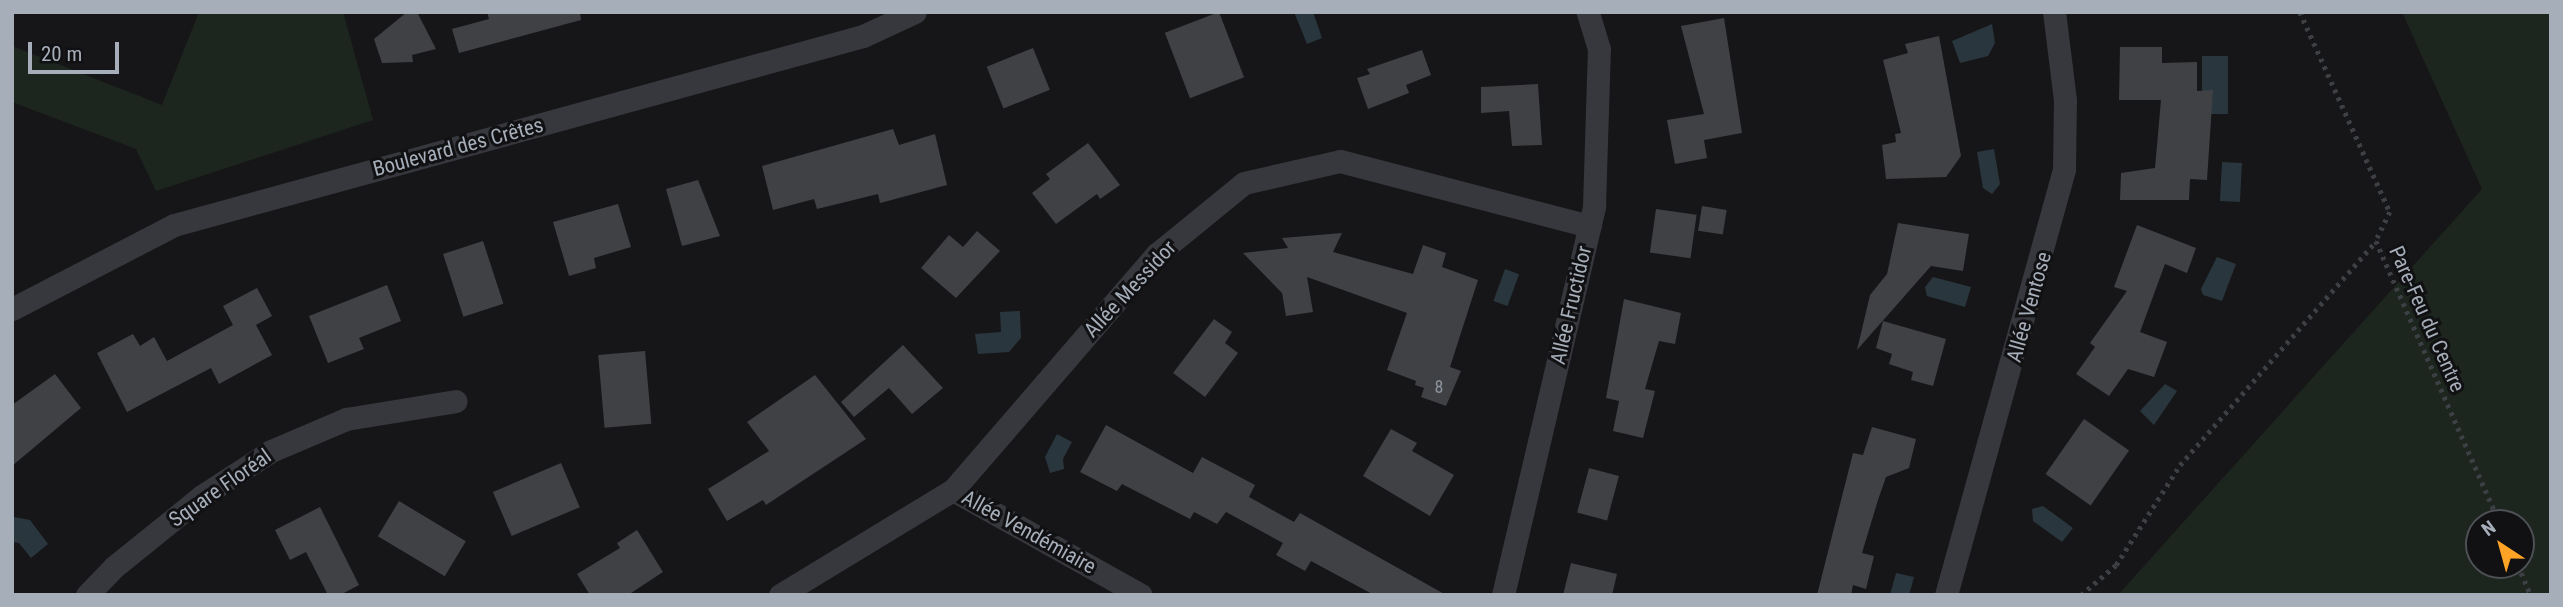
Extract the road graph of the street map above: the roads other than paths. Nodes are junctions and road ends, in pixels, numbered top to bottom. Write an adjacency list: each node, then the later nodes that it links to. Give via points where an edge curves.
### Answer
1 (915, 12): 5 (street, Boulevard des Crêtes, via 863,36 174,225)
2 (1588, 12): 4 (street, Allée Fructidor, via 1600,48)
3 (2054, 12): 12 (street, Allée Ventose, via 2065,100 2064,169)
4 (1590, 226): 7 (street, Allée Messidor, via 1340,161 1244,183 1157,254); 11 (street, Allée Fructidor)
5 (12, 309)
6 (456, 401): 8 (street, Square Floréal, via 346,419 271,451 202,496 114,567)
7 (953, 490): 9 (street, Allée Messidor); 10 (street, Allée Vendémiaire)
8 (88, 595)
9 (780, 595)
10 (1141, 595)
11 (1503, 595)
12 (1946, 595)

